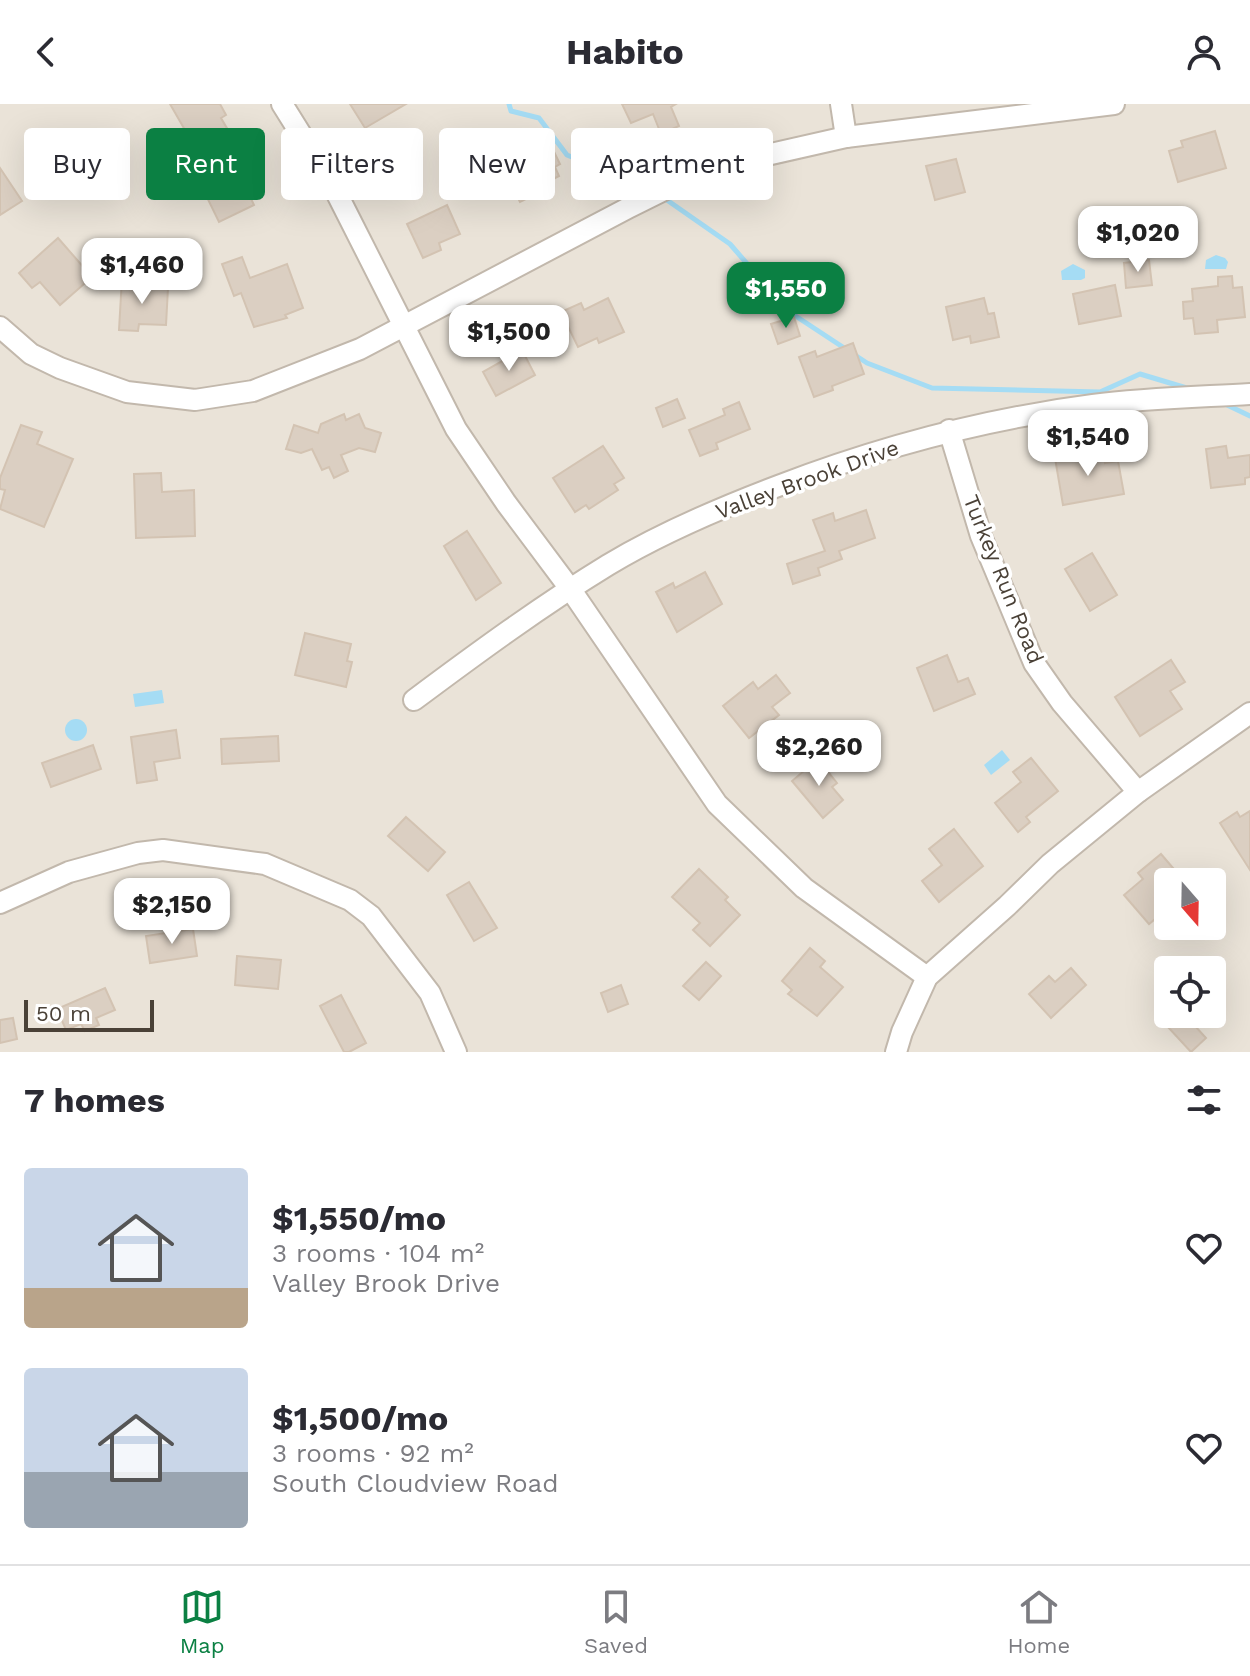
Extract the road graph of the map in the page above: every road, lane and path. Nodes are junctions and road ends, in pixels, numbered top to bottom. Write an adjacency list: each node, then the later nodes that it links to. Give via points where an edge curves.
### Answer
1 (282, 104): 5 (street, via 332,184)
2 (841, 104): 4 (street)
3 (1114, 104): 4 (street)
4 (846, 137): 5 (street, via 736,162 674,185)
5 (403, 326): 6 (street, via 282,381 195,400 127,392 93,381 31,354); 9 (street, via 456,429)
6 (0, 327)
7 (1250, 394): 8 (street, Valley Brook Drive, via 1090,405)
8 (949, 430): 9 (street, Valley Brook Drive, via 749,497 690,522); 12 (street, Turkey Run Road, via 981,536 1034,663)
9 (571, 590): 10 (street, Valley Brook Drive); 14 (street, via 717,804 804,888)
10 (414, 700)
11 (1250, 713): 12 (street)
12 (1138, 792): 14 (street)
13 (0, 903): 15 (street, via 69,872 138,853 163,850 265,864 350,900 371,916 430,993)
14 (927, 977): 16 (street)
15 (456, 1052)
16 (896, 1052)

